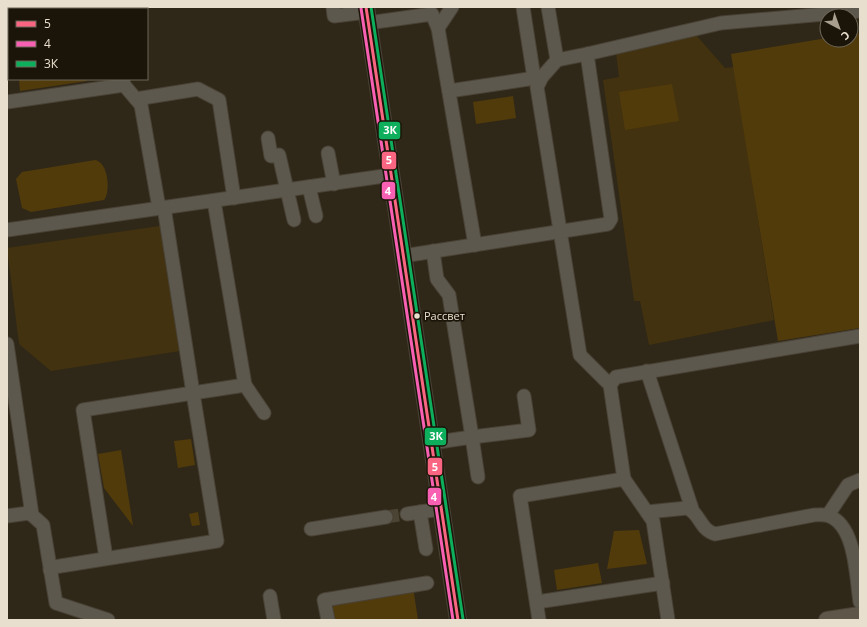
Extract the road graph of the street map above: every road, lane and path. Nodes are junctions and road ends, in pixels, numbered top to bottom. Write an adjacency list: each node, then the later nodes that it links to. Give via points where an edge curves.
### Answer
1 (333, 7): 7 (lane, via 334,16)
2 (452, 7): 8 (lane)
3 (522, 7): 11 (lane)
4 (548, 7): 10 (lane)
5 (431, 10): 7 (lane); 8 (lane)
6 (860, 11): 9 (lane, via 721,23)
7 (367, 14): 18 (main road)
8 (438, 28): 13 (lane)
9 (587, 54): 10 (lane); 28 (lane, via 611,219 608,224)
10 (557, 60): 11 (lane)
11 (538, 78): 13 (lane); 28 (lane, via 537,87)
12 (124, 82): 14 (lane); 15 (lane)
13 (449, 91): 29 (lane)
14 (136, 99): 22 (lane, via 198,89 219,100); 24 (lane, via 141,105)
15 (7, 102)
16 (268, 138): 21 (lane, via 272,156 279,155)
17 (328, 153): 19 (lane)
18 (391, 175): 19 (lane); 31 (main road)
19 (334, 184): 20 (lane)
20 (309, 187): 21 (lane); 25 (lane)
21 (287, 191): 22 (lane); 26 (lane)
22 (234, 198): 23 (lane)
23 (214, 201): 24 (lane); 35 (lane)
24 (161, 207): 27 (lane, via 134,206); 37 (lane)
25 (316, 216)
26 (294, 220)
27 (8, 226)
28 (560, 232): 29 (lane); 36 (lane, via 580,355)
29 (475, 245): 30 (lane)
30 (433, 251): 31 (lane); 40 (lane, via 437,279 449,295)
31 (403, 256): 41 (main road)
32 (860, 336): 34 (lane)
33 (7, 344): 48 (lane)
34 (647, 372): 36 (lane, via 616,377); 47 (lane)
35 (245, 385): 37 (lane); 39 (lane)
36 (610, 385): 43 (lane)
37 (193, 393): 54 (lane, via 83,410); 54 (lane, via 217,541)
38 (524, 396): 40 (lane, via 529,430)
39 (264, 413)
40 (472, 437): 41 (lane); 42 (lane)
41 (431, 443): 45 (main road)
42 (478, 477)
43 (624, 479): 46 (lane); 59 (lane, via 520,496)
44 (860, 480): 49 (lane, via 848,485)
45 (441, 509): 53 (lane, via 414,513); 56 (main road)
46 (647, 512): 47 (lane, via 681,507); 57 (lane, via 653,521)
47 (693, 512): 49 (lane, via 704,529 715,534 814,515)
48 (32, 515): 50 (lane, via 28,513); 55 (lane, via 43,525)
49 (828, 515): 60 (lane, via 839,521 850,541)
50 (7, 516)
51 (386, 517): 52 (lane)
52 (311, 529)
53 (426, 550)
54 (106, 558): 55 (lane, via 54,567)
55 (50, 570): 62 (lane, via 56,603)
56 (440, 581): 64 (lane, via 324,600); 65 (main road)
57 (663, 583): 59 (lane); 67 (lane)
58 (270, 596): 63 (lane)
59 (537, 602): 66 (lane)
60 (860, 602)
61 (860, 615): 68 (main road)
62 (108, 620)
63 (274, 620)
64 (328, 620)
65 (458, 620)
66 (539, 620)
67 (668, 620)
68 (827, 620)

